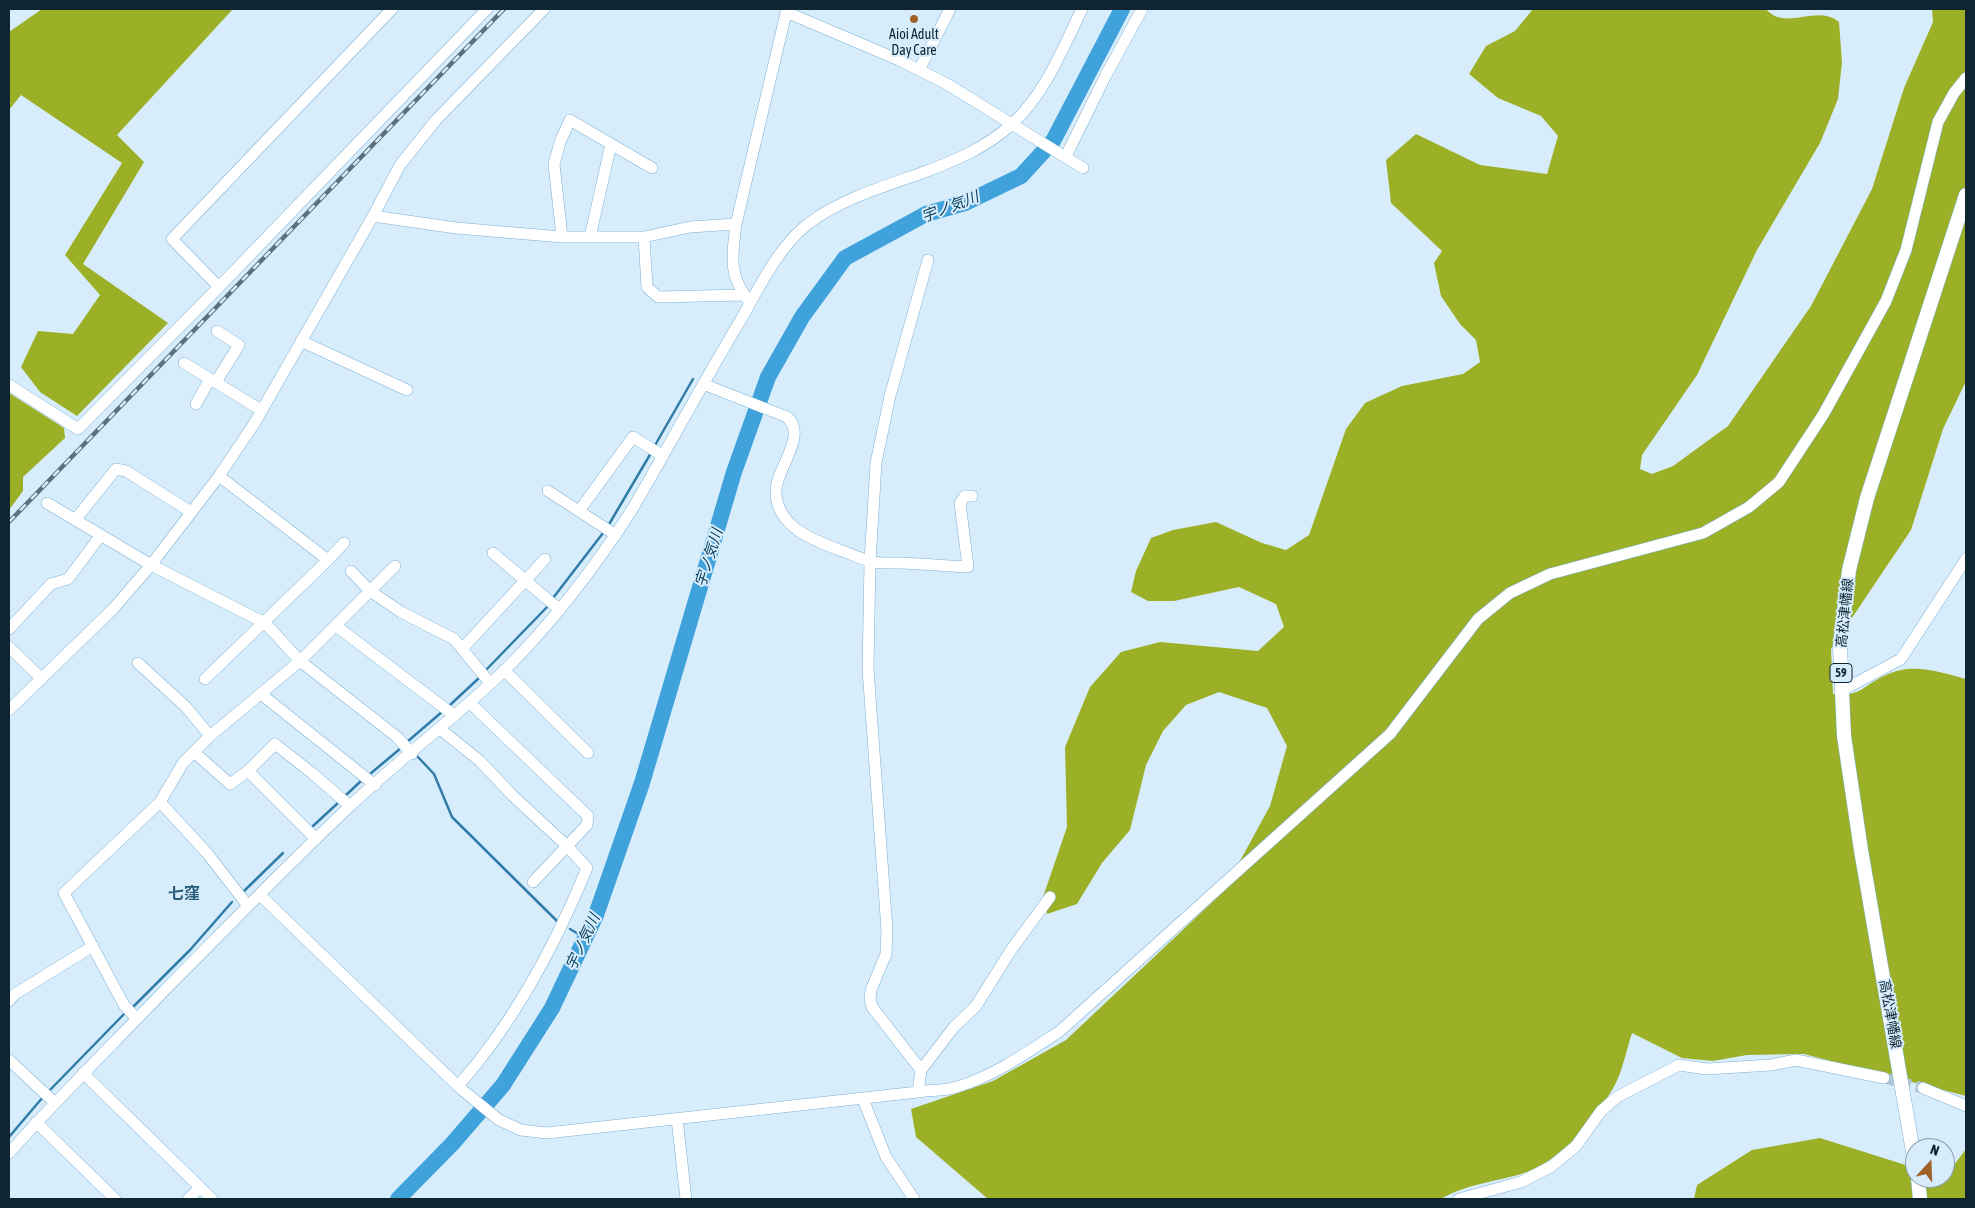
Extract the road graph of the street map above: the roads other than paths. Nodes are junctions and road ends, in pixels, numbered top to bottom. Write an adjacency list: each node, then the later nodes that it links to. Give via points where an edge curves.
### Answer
1 (392, 9): 22 (street, via 172,239)
2 (487, 9): 22 (street)
3 (544, 9): 16 (street, via 436,120 400,165)
4 (950, 9): 8 (street)
5 (1082, 9): 10 (street, via 1047,79)
6 (1142, 9): 12 (street)
7 (786, 10): 8 (street); 17 (street)
8 (919, 70): 10 (street)
9 (1966, 78): 95 (street, via 1938,122 1906,250 1886,301 1823,415 1779,482 1749,507 1703,533 1550,574 1502,598 1466,631 1390,734 1060,1030 1030,1051 964,1084)
10 (1012, 124): 12 (street); 23 (street, via 976,149 944,165 867,192 808,224 790,242)
11 (611, 144): 13 (street); 18 (street, via 570,120 554,164); 19 (street)
12 (1065, 155): 14 (street)
13 (652, 168)
14 (1083, 168)
15 (1966, 195): 66 (main road, 高松津幡線 / 59, via 1867,498 1849,570 1840,646)
16 (373, 216): 18 (street, via 456,228); 25 (street)
17 (736, 224): 20 (street, via 690,227); 23 (street, via 733,271 736,283)
18 (562, 237): 19 (street)
19 (590, 237): 20 (street)
20 (644, 237): 23 (street, via 647,287 658,297)
21 (928, 260): 48 (street, via 890,396 876,464)
22 (220, 287): 29 (street, via 78,430)
23 (747, 299): 28 (street)
24 (217, 331): 27 (street, via 239,345)
25 (301, 341): 30 (street); 32 (street)
26 (184, 363): 27 (street)
27 (213, 380): 31 (street); 32 (street)
28 (703, 384): 33 (street); 48 (street, via 792,421 795,432 776,487 778,505 787,519 806,536)
29 (9, 385)
30 (407, 390)
31 (196, 404)
32 (262, 410): 34 (street)
33 (663, 456): 38 (street, via 634,437); 42 (street)
34 (220, 476): 39 (street); 47 (street)
35 (548, 491): 38 (street)
36 (972, 496): 48 (street, via 964,496 960,503 968,567)
37 (47, 503): 40 (street)
38 (579, 511): 42 (street)
39 (191, 512): 40 (street, via 126,471 116,469); 49 (street)
40 (75, 520): 41 (street)
41 (101, 535): 49 (street); 57 (street, via 68,579 51,584)
42 (616, 535): 54 (street)
43 (344, 543): 47 (street)
44 (493, 552): 52 (street)
45 (545, 559): 52 (street)
46 (1966, 559): 66 (street, via 1900,658)
47 (328, 560): 55 (street)
48 (870, 562): 90 (street, via 868,670 887,930 882,965 870,999 872,1008)
49 (151, 565): 55 (street); 63 (street, via 114,608)
50 (395, 566): 53 (street)
51 (351, 570): 53 (street)
52 (526, 580): 54 (street); 59 (street)
53 (370, 591): 56 (street); 59 (street, via 400,612 454,638)
54 (560, 610): 62 (street)
55 (265, 623): 60 (street); 64 (street)
56 (336, 626): 60 (street); 70 (street)
57 (9, 629)
58 (9, 647): 63 (street)
59 (462, 649): 65 (street)
60 (300, 661): 67 (street); 75 (street, via 397,737)
61 (138, 663): 72 (street, via 186,707)
62 (504, 670): 65 (street); 74 (street)
63 (42, 679): 69 (street)
64 (205, 679)
65 (490, 683): 68 (street)
66 (1841, 691): 101 (main road, 高松津幡線 / 59, via 1844,736 1861,850)
67 (261, 694): 72 (street); 77 (street)
68 (470, 703): 70 (street); 81 (street, via 588,816 587,825)
69 (9, 710)
70 (455, 716): 71 (street)
71 (440, 729): 75 (street); 81 (street, via 480,761)
72 (210, 736): 73 (street)
73 (194, 752): 76 (street, via 230,784); 78 (street, via 183,763)
74 (588, 753)
75 (412, 754): 77 (street)
76 (248, 771): 79 (street, via 276,744); 80 (street)
77 (375, 785): 79 (street)
78 (160, 802): 85 (street, via 207,853); 86 (street, via 64,893)
79 (350, 806): 80 (street)
80 (316, 839): 83 (street)
81 (567, 846): 82 (street); 93 (street, via 587,868 565,923 504,1027)
82 (533, 882)
83 (260, 896): 85 (street); 93 (street)
84 (1050, 897): 90 (street, via 976,1006 954,1027)
85 (248, 906): 88 (street)
86 (93, 946): 87 (street, via 15,994); 88 (street, via 124,1005)
87 (9, 1001)
88 (137, 1020): 91 (street)
89 (9, 1060): 97 (street)
90 (921, 1070): 95 (street)
91 (83, 1073): 97 (street); 103 (street)
92 (1884, 1078): 109 (street, via 1796,1060 1707,1069 1679,1065 1617,1098 1601,1112 1576,1146 1552,1166 1521,1182)
93 (459, 1087): 99 (street, via 499,1120 521,1130 547,1133)
94 (1923, 1088): 98 (street)
95 (918, 1092): 96 (street)
96 (863, 1098): 99 (street); 108 (street, via 886,1157)
97 (54, 1102): 100 (street)
98 (1966, 1106)
99 (677, 1119): 107 (street)
100 (36, 1122): 102 (street); 104 (street)
101 (1911, 1138)
102 (9, 1152)
103 (200, 1188): 105 (street); 106 (street)
104 (115, 1199)
105 (188, 1199)
106 (212, 1199)
107 (686, 1199)
108 (914, 1199)
109 (1459, 1199)

